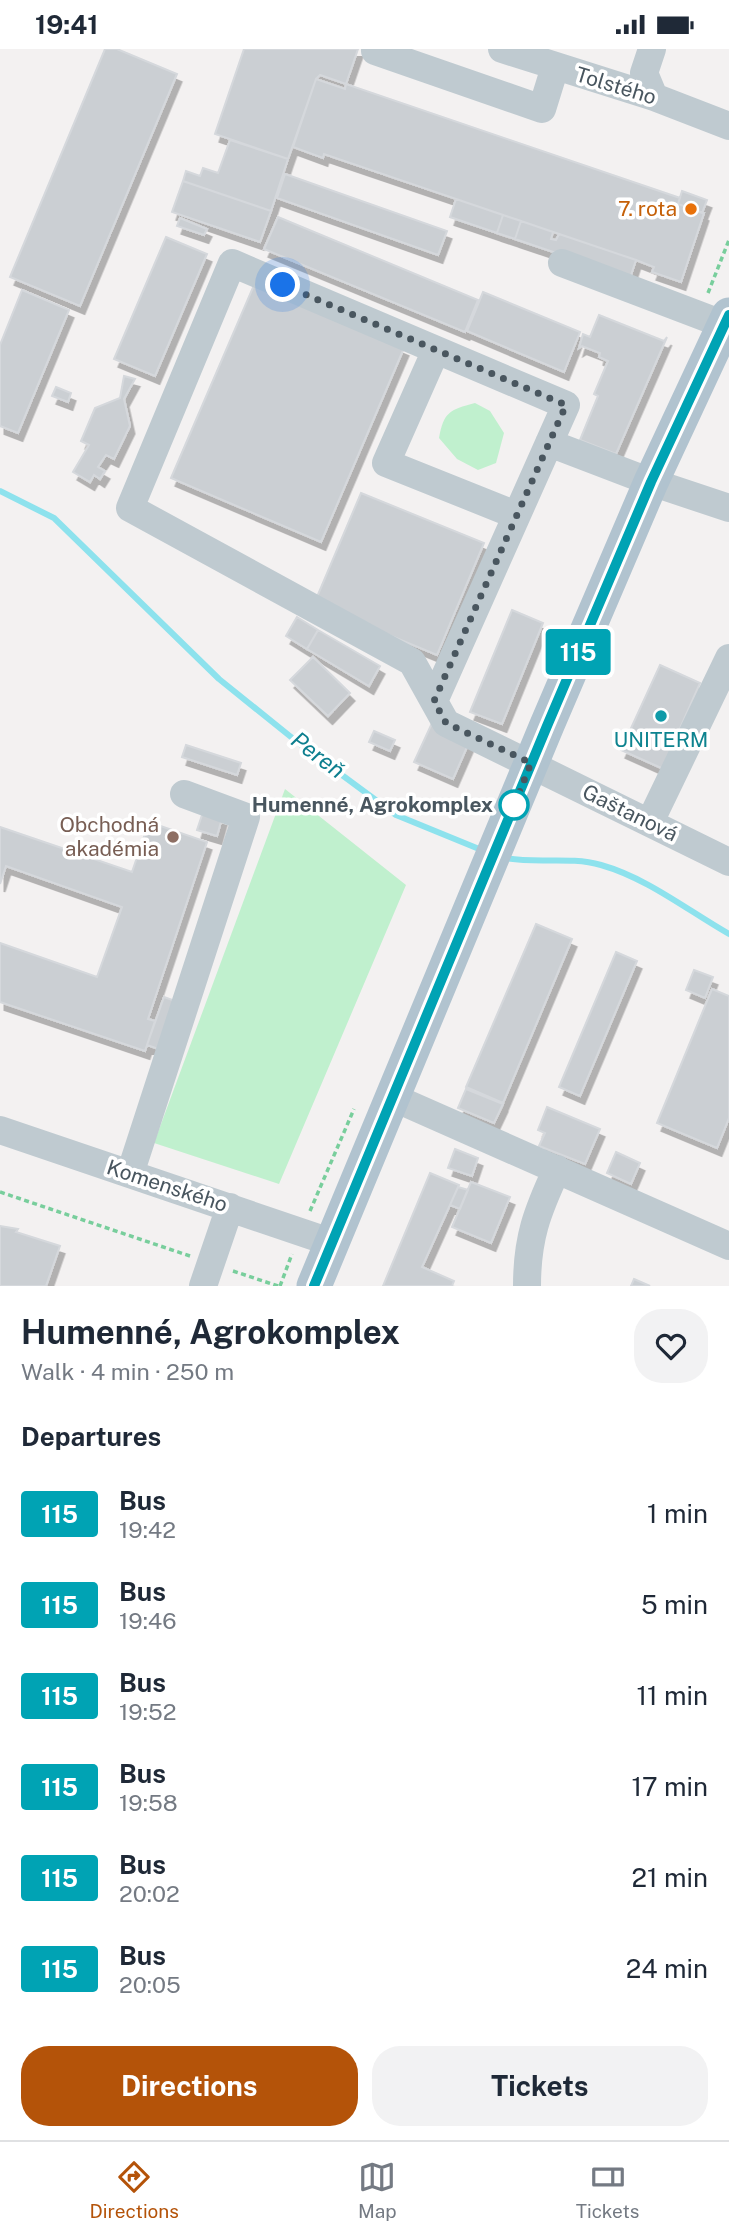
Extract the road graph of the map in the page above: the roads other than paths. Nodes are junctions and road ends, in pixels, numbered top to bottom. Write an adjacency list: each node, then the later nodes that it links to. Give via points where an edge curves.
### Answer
1 (502, 49): 4 (street, Tolstého)
2 (652, 49): 5 (street, via 644,73)
3 (375, 51): 4 (street, via 541,109)
4 (546, 59): 5 (street, Tolstého)
5 (654, 97): 6 (street, Tolstého)
6 (729, 126)
7 (562, 263): 8 (street)
8 (727, 320): 11 (main road)
9 (436, 350): 10 (street, via 566,405); 13 (street, via 386,463); 15 (street, Gaštanová, via 232,263 130,508 412,662)
10 (549, 443): 11 (street); 13 (street)
11 (651, 482): 12 (street); 16 (main road)
12 (729, 508)
13 (516, 515): 15 (street)
14 (729, 659): 18 (street)
15 (434, 701): 16 (street, Gaštanová, via 446,723)
16 (531, 763): 18 (street, Gaštanová); 20 (main road)
17 (184, 795): 23 (street, via 246,817)
18 (650, 822): 19 (street, Gaštanová)
19 (729, 862)
20 (392, 1097): 22 (street); 25 (main road)
21 (0, 1130): 23 (street, Komenského)
22 (557, 1169): 26 (street); 29 (street, via 533,1221)
23 (130, 1174): 24 (street, Komenského)
24 (230, 1207): 25 (street, Komenského); 27 (street)
25 (333, 1243): 28 (main road)
26 (729, 1246)
27 (207, 1275)
28 (314, 1286)
29 (527, 1286)

